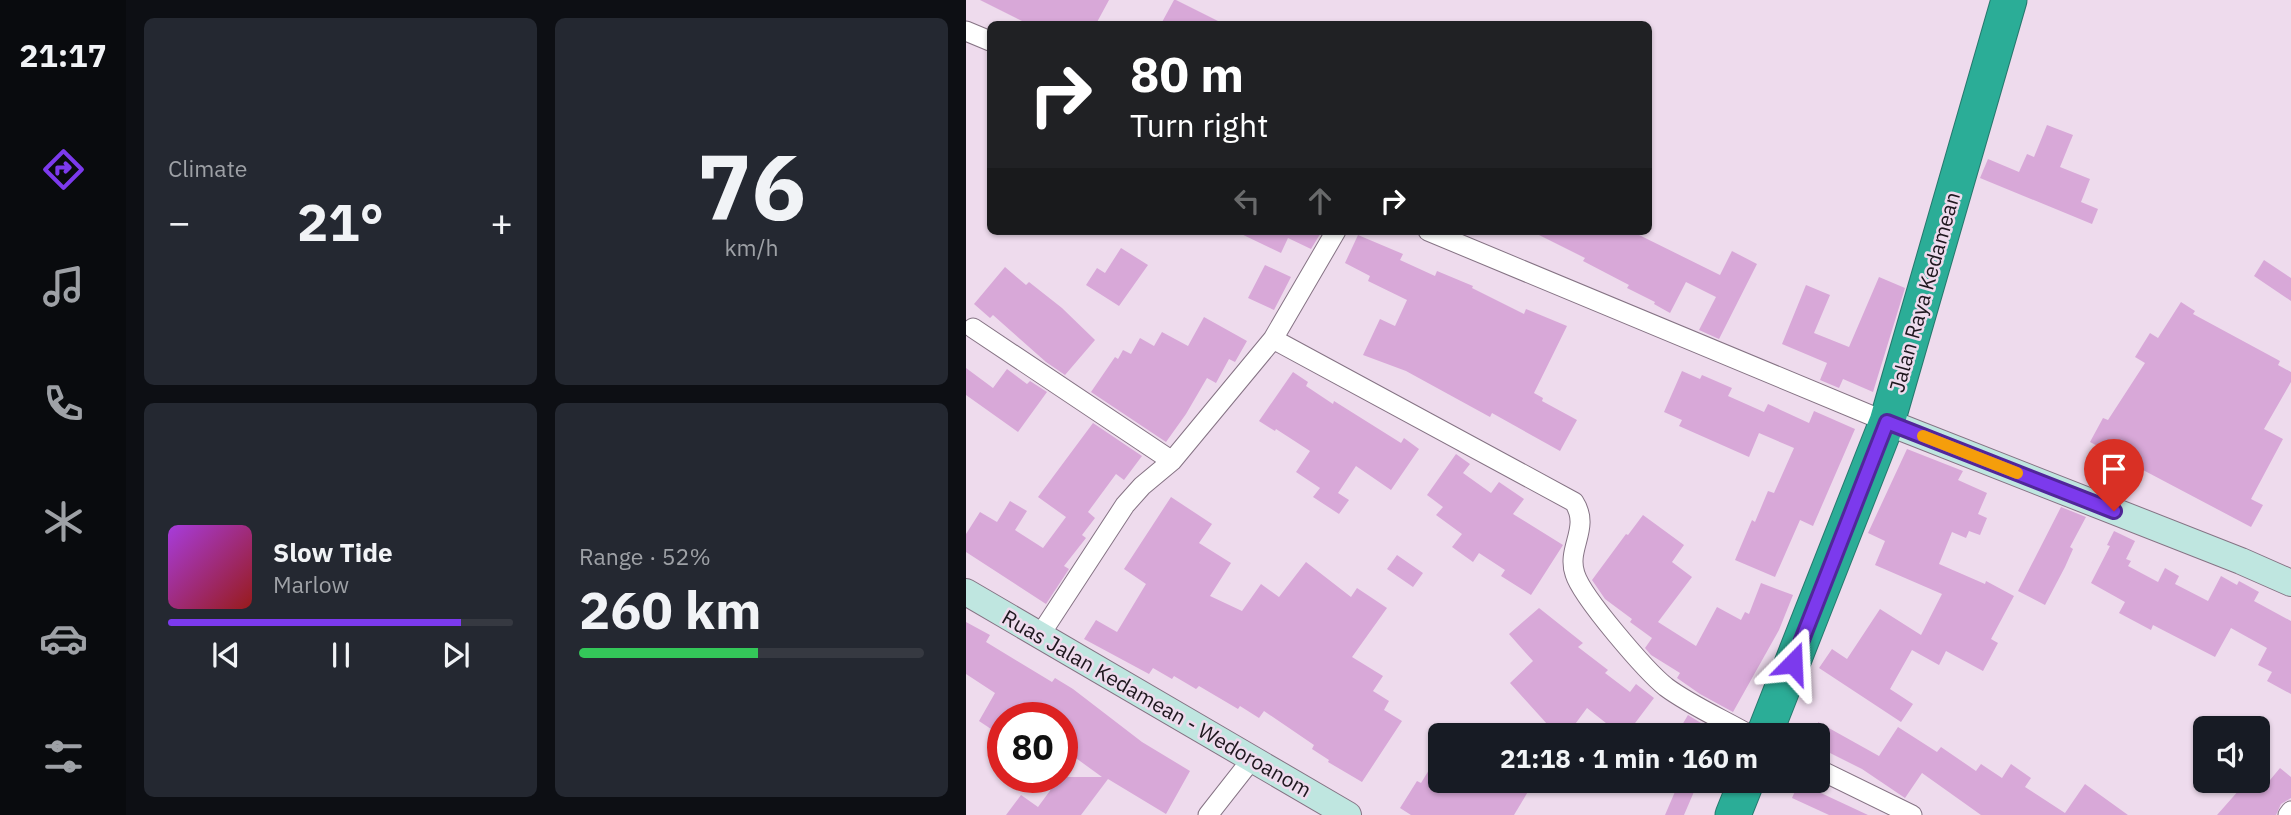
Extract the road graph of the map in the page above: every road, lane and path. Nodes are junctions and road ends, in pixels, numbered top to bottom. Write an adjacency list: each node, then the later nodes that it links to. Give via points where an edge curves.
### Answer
1 (2009, 0): 8 (highway, Jalan Raya Kedamean)
2 (966, 31): 3 (street)
3 (987, 40)
4 (1334, 235): 7 (street)
5 (1438, 235): 8 (street)
6 (973, 328): 9 (street)
7 (1273, 339): 9 (street); 13 (street, via 1574,502 1581,525 1572,558 1574,573 1587,597 1668,688)
8 (1887, 422): 10 (main road); 14 (highway, Jalan Raya Kedamean)
9 (1172, 461): 12 (street, via 1125,505)
10 (2291, 583)
11 (966, 592): 12 (main road, Ruas Jalan Kedamean - Wedoroanom)
12 (1040, 635): 15 (main road, Ruas Jalan Kedamean - Wedoroanom)
13 (1729, 723)
14 (1770, 723)
15 (1252, 759): 18 (street); 19 (main road, Ruas Jalan Kedamean - Wedoroanom)
16 (1830, 775): 21 (street)
17 (1742, 793): 20 (highway)
18 (1208, 815)
19 (1348, 815)
20 (1733, 815)
21 (1912, 815)

